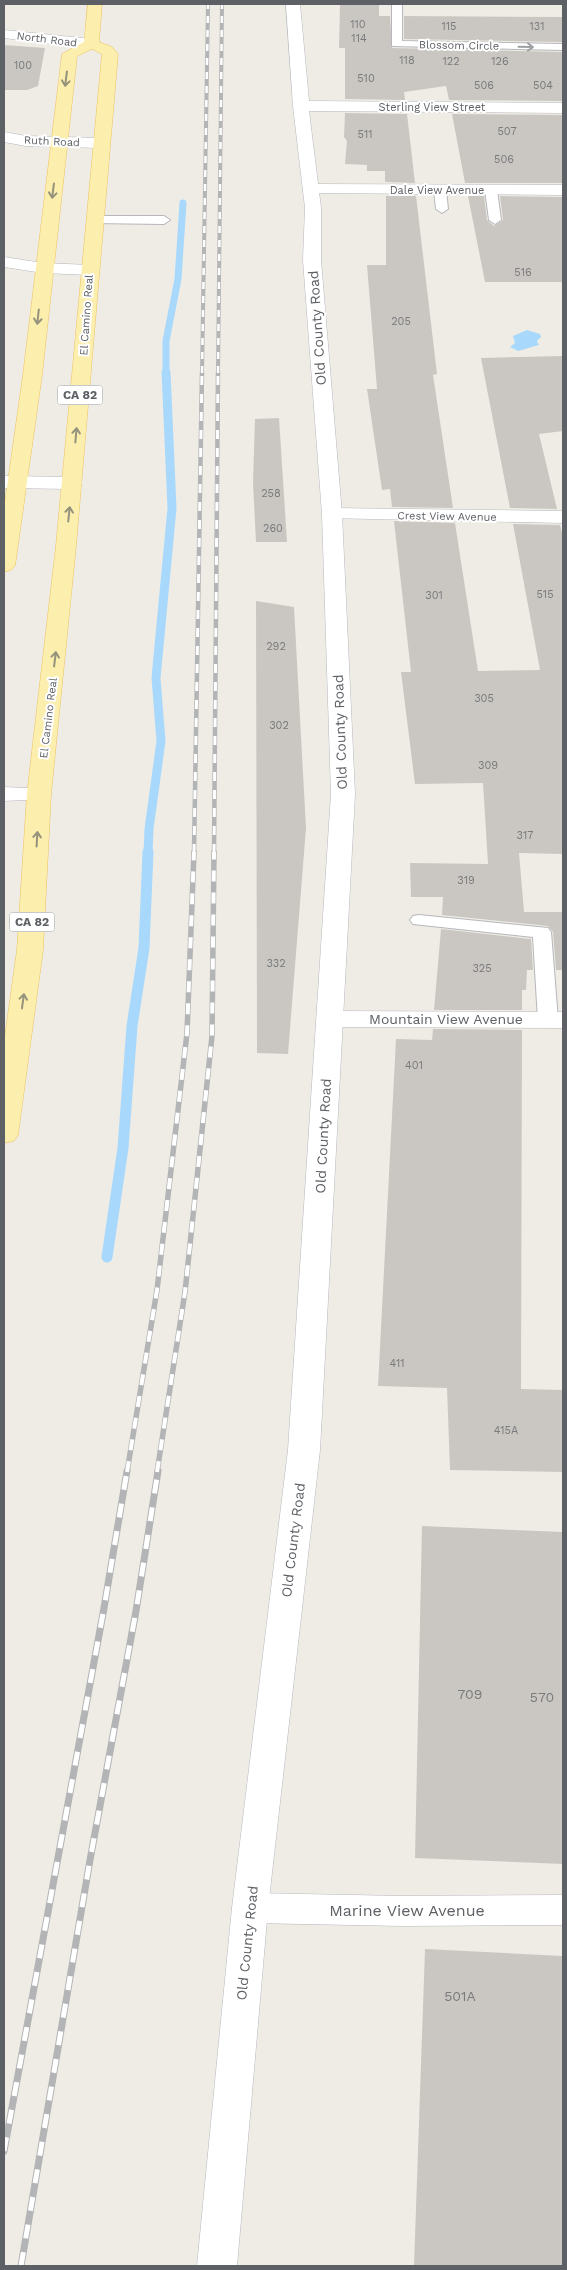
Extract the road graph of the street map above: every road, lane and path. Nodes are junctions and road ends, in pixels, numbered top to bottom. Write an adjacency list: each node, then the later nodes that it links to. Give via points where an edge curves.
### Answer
1 (96, 4): 5 (main road)
2 (294, 4): 7 (street, Old County Road)
3 (397, 4): 6 (lane, Blossom Circle, one-way to 6, via 396,44)
4 (4, 34): 5 (street, North Road)
5 (91, 44): 10 (main road, one-way to 10, via 70,54); 11 (main road, El Camino Real / CA 82, via 110,54)
6 (563, 47)
7 (301, 106): 8 (street, Sterling View Street); 12 (street, Old County Road)
8 (563, 108)
9 (4, 138): 10 (street, Ruth Road)
10 (58, 142): 11 (street, Ruth Road); 21 (main road, one-way to 21)
11 (101, 143): 17 (main road, El Camino Real / CA 82)
12 (311, 189): 13 (street, Dale View Avenue); 25 (street, Old County Road, via 312,260)
13 (440, 190): 14 (street, Dale View Avenue); 16 (lane)
14 (491, 190): 15 (street, Dale View Avenue); 19 (lane)
15 (563, 190)
16 (442, 209)
17 (94, 220): 18 (lane); 22 (main road, El Camino Real / CA 82)
18 (164, 220)
19 (495, 220)
20 (4, 262): 21 (street)
21 (43, 268): 22 (street); 23 (main road, one-way to 23)
22 (90, 270): 24 (main road, El Camino Real / CA 82, one-way to 22)
23 (12, 483): 24 (street); 27 (main road)
24 (72, 483): 29 (main road, El Camino Real / CA 82, one-way to 24)
25 (332, 514): 26 (street, Crest View Avenue); 31 (street, Old County Road, via 343,794)
26 (563, 517)
27 (4, 566)
28 (4, 794): 29 (street)
29 (39, 794): 33 (main road, El Camino Real / CA 82, one-way to 29, via 30,950)
30 (419, 920): 32 (lane, via 542,932)
31 (330, 1019): 32 (street, Mountain View Avenue); 34 (street, Old County Road, via 304,1450)
32 (555, 1020)
33 (4, 1135)
34 (250, 1908): 35 (street, Marine View Avenue); 36 (street, Old County Road)
35 (563, 1910)
36 (217, 2266)

